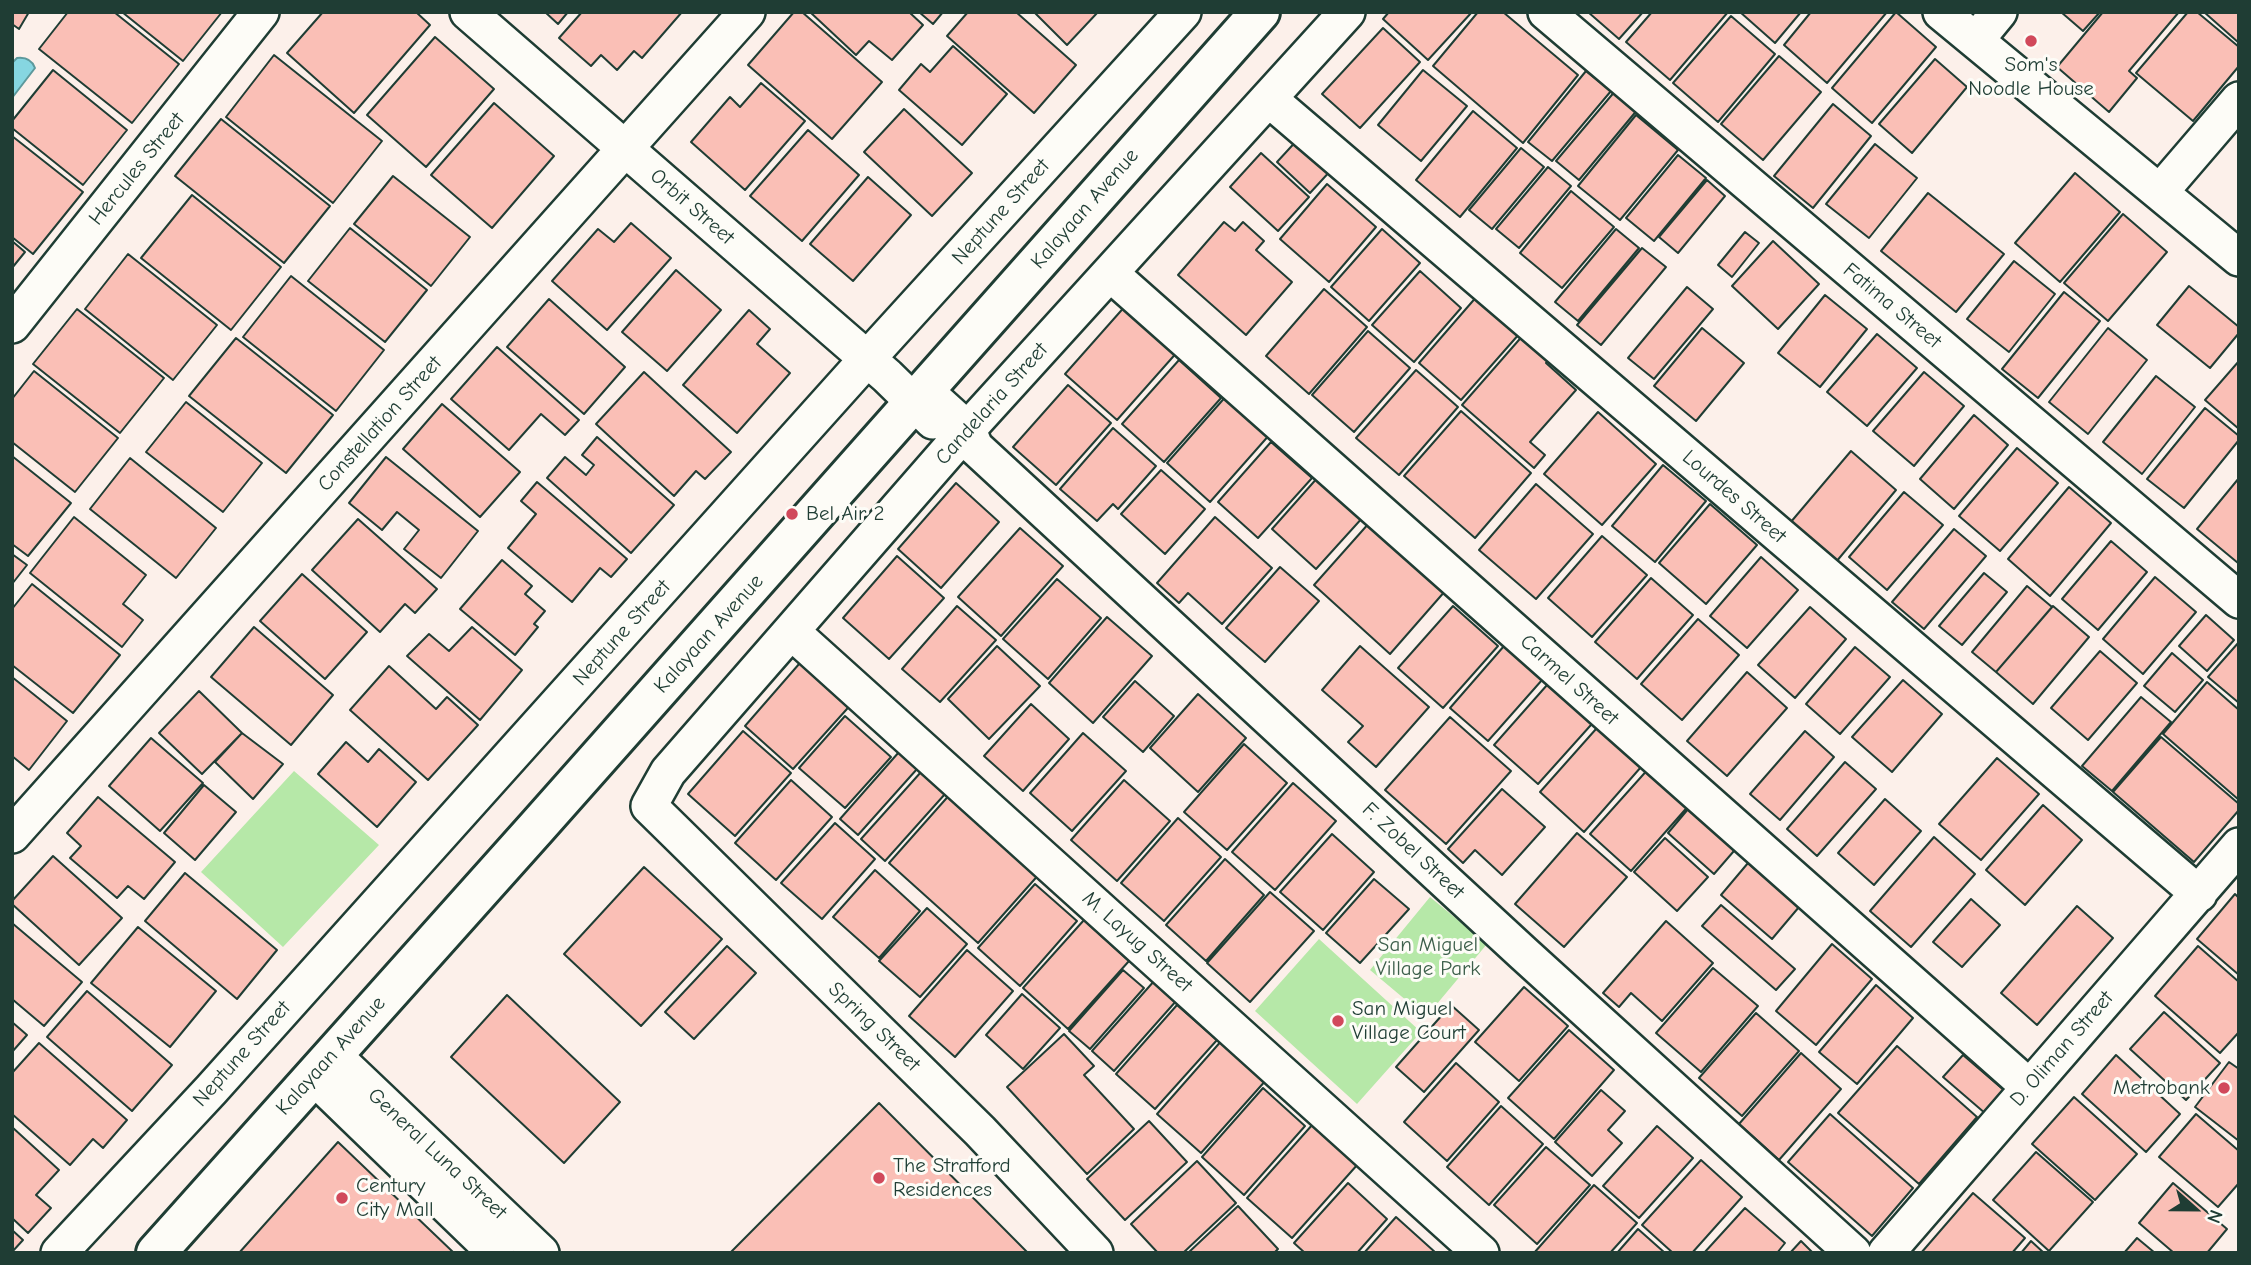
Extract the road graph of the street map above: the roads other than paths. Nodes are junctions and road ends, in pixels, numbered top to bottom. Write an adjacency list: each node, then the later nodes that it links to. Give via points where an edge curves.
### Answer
1 (261, 12): 17 (street, Hercules Street)
2 (468, 12): 13 (street, Orbit Street)
3 (747, 12): 13 (street, Constellation Street)
4 (1183, 12): 18 (street, Neptune Street)
5 (1260, 12): 19 (main road, Kalayaan Avenue)
6 (1347, 12): 11 (street, Candelaria Street)
7 (1546, 12): 21 (street, Fatima Street)
8 (1941, 12): 10 (street)
9 (1999, 12): 10 (street)
10 (1976, 40): 14 (street)
11 (1269, 99): 16 (street, Candelaria Street); 26 (street, Lourdes Street)
12 (2239, 100): 14 (street)
13 (626, 150): 18 (street, Orbit Street); 24 (street, Constellation Street)
14 (2160, 192): 15 (street)
15 (2239, 258)
16 (1111, 274): 20 (street, Candelaria Street); 28 (street, Carmel Street)
17 (12, 325)
18 (867, 359): 19 (street, Orbit Street); 30 (street, Neptune Street)
19 (919, 397): 20 (street, F. Zobel Street); 27 (main road, Kalayaan Avenue)
20 (966, 439): 22 (street, Candelaria Street); 35 (street, F. Zobel Street)
21 (2239, 600)
22 (792, 632): 23 (street, Candelaria Street, via 668,772); 34 (street, M. Layug Street)
23 (649, 806): 33 (street, Spring Street, via 980,1131)
24 (12, 835)
25 (2239, 846): 26 (street, D. Oliman Street)
26 (2199, 894): 28 (street, D. Oliman Street)
27 (323, 1065): 29 (street, General Luna Street); 31 (main road, Kalayaan Avenue); 32 (street, General Luna Street)
28 (2028, 1087): 36 (street, D. Oliman Street)
29 (529, 1249)
30 (59, 1253)
31 (156, 1253)
32 (496, 1253)
33 (1095, 1253)
34 (1481, 1253)
35 (1853, 1253)
36 (1886, 1253)

